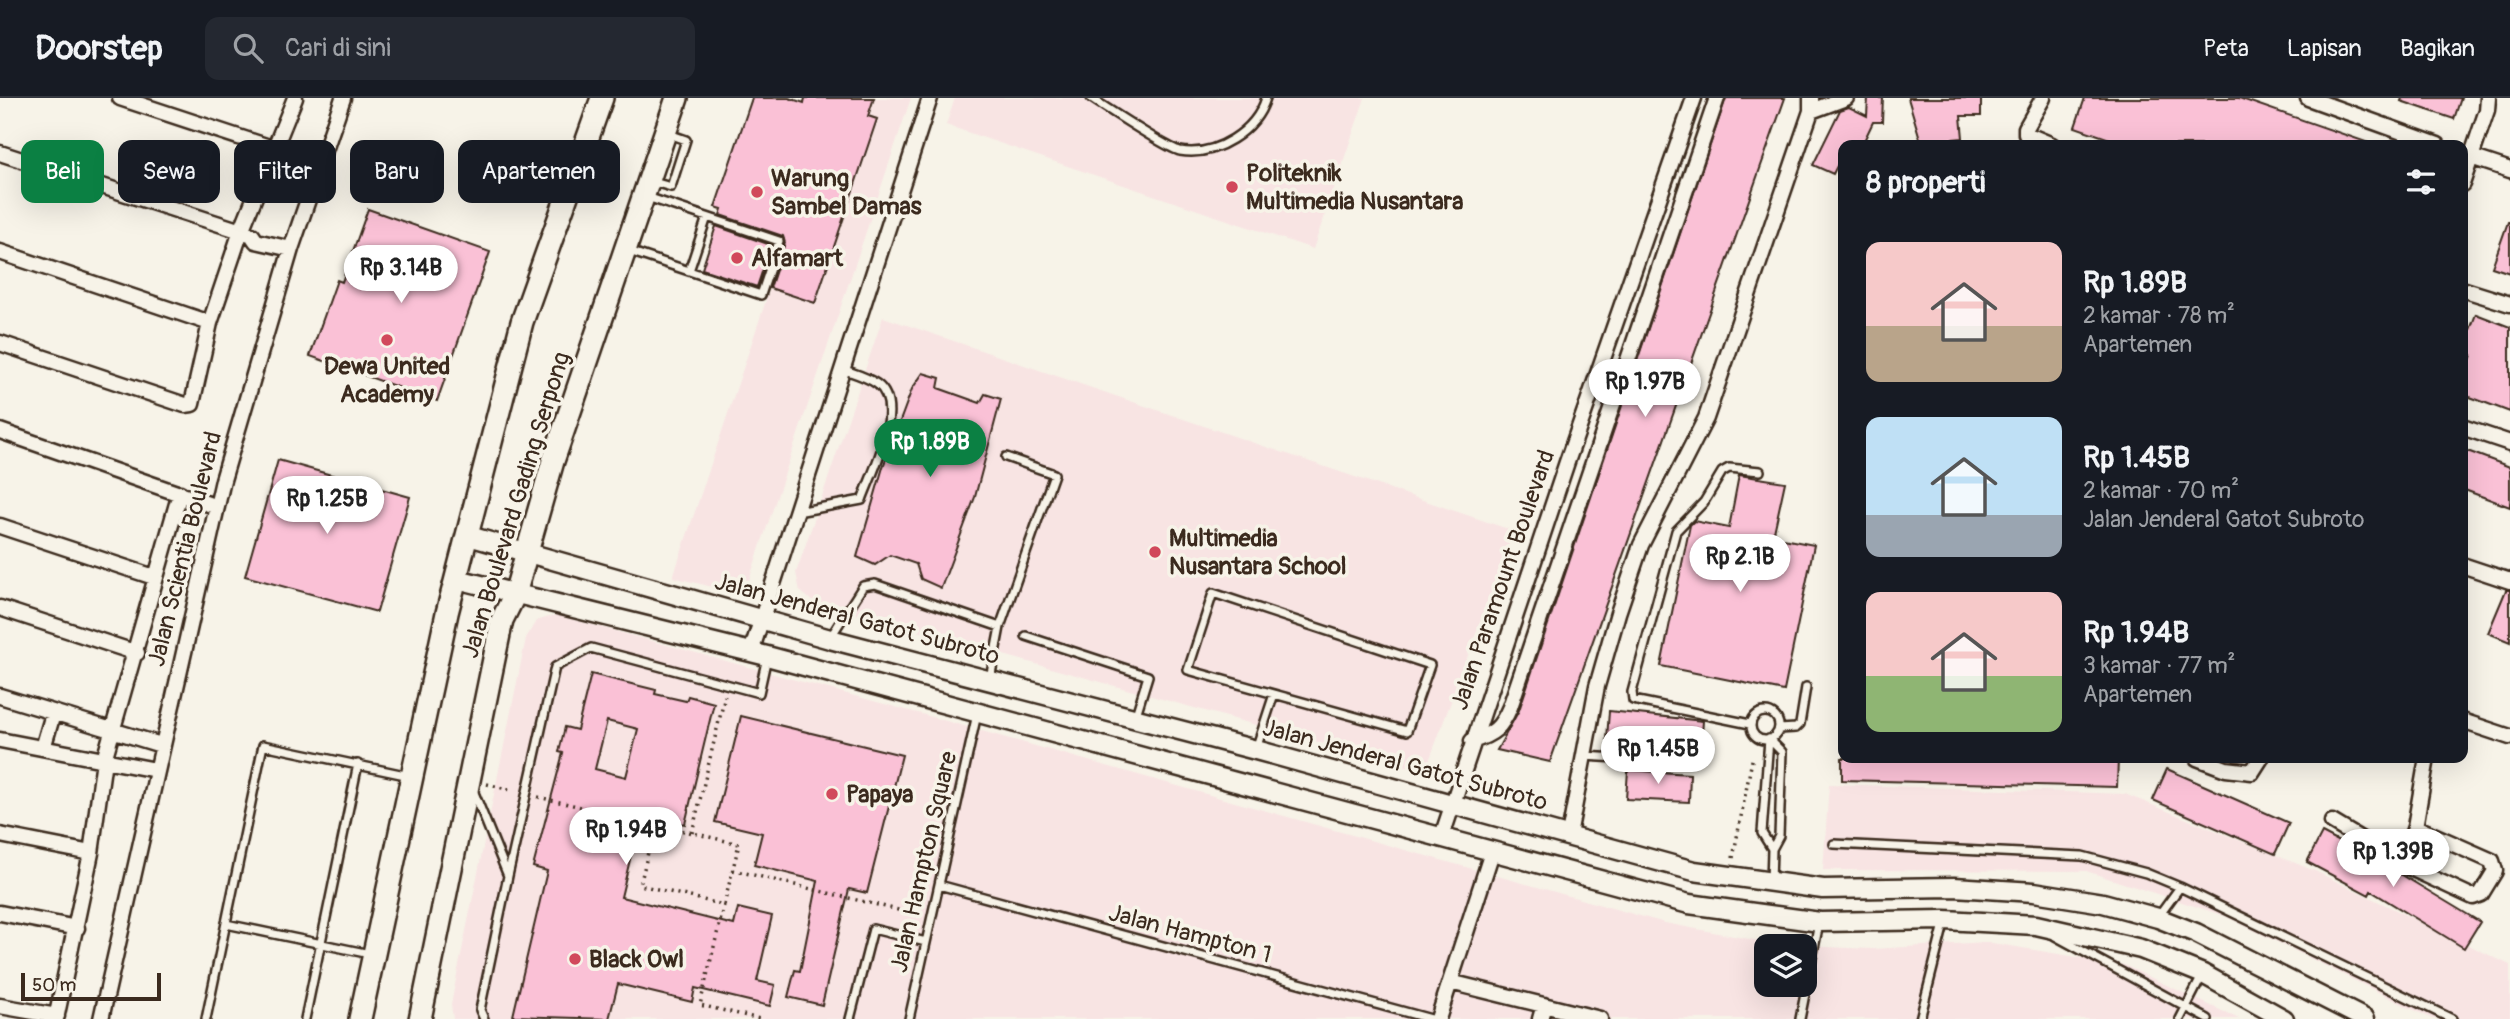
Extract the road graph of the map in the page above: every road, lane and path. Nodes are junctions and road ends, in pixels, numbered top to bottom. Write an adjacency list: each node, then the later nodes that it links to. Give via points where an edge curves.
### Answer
1 (120, 98): 16 (street)
2 (296, 98): 17 (street)
3 (343, 98): 28 (street, Jalan Scientia Boulevard)
4 (602, 98): 46 (main road, Jalan Boulevard Gading Serpong, via 522,322)
5 (677, 98): 24 (main road, Jalan Boulevard Gading Serpong)
6 (930, 98): 36 (street)
7 (1091, 98): 8 (lane, via 1180,151 1212,148 1242,134 1261,116)
8 (1266, 98)
9 (1694, 98): 76 (street, Jalan Paramount Boulevard)
10 (1717, 98): 76 (street, via 1510,707 1502,726)
11 (1846, 98): 15 (street)
12 (2043, 98): 18 (street, via 2026,128 2026,134)
13 (2308, 98): 19 (street)
14 (2488, 98): 21 (street)
15 (1811, 104): 80 (street, via 1706,418 1641,545 1601,674)
16 (248, 140)
17 (279, 140)
18 (2040, 140)
19 (2424, 140)
20 (0, 153): 27 (street)
21 (2468, 153)
22 (2468, 155): 23 (street)
23 (2510, 170)
24 (646, 188): 26 (lane); 29 (main road, Jalan Boulevard Gading Serpong)
25 (256, 203): 27 (street)
26 (707, 217): 31 (lane); 31 (lane, via 779,241 761,295)
27 (246, 233): 28 (street, via 269,236); 34 (street)
28 (285, 247): 43 (street, Jalan Scientia Boulevard)
29 (625, 249): 31 (lane); 47 (main road, Jalan Boulevard Gading Serpong)
30 (0, 252): 34 (street)
31 (689, 271)
32 (2468, 291): 33 (street)
33 (2510, 304)
34 (210, 323): 35 (street, via 197,392 192,404 185,405)
35 (0, 342)
36 (841, 369): 44 (street); 44 (lane, via 878,384 890,401 889,423 862,500)
37 (2468, 429): 39 (street)
38 (0, 431): 42 (street)
39 (2510, 443)
40 (1006, 457): 55 (lane, via 1054,474)
41 (1760, 471): 69 (lane, via 1730,468 1722,472 1704,502 1676,531 1632,692 1633,699 1661,708)
42 (183, 494): 43 (street); 49 (street)
43 (217, 508): 77 (street, Jalan Scientia Boulevard)
44 (794, 512): 54 (street)
45 (0, 526): 49 (street)
46 (469, 536): 47 (street, Jalan Jenderal Gatot Subroto); 50 (main road, Jalan Boulevard Gading Serpong)
47 (527, 551): 52 (main road, Jalan Boulevard Gading Serpong); 54 (street, Jalan Jenderal Gatot Subroto)
48 (2468, 567): 51 (street)
49 (154, 577): 58 (street)
50 (457, 579): 52 (street); 88 (main road, Jalan Boulevard Gading Serpong)
51 (2510, 581)
52 (515, 594): 59 (street); 89 (main road, Jalan Boulevard Gading Serpong, via 502,620)
53 (0, 608): 58 (street)
54 (760, 619): 57 (street, Jalan Jenderal Gatot Subroto); 59 (street)
55 (1000, 627): 57 (lane, via 875,584 863,586); 60 (lane)
56 (1026, 636): 67 (lane, via 1149,677)
57 (830, 639): 60 (street, Jalan Jenderal Gatot Subroto)
58 (136, 653): 71 (street)
59 (759, 654): 61 (lane, via 759,693); 66 (street)
60 (990, 681): 67 (street, Jalan Jenderal Gatot Subroto)
61 (727, 685): 90 (lane, via 592,648 555,667); 95 (path)
62 (1806, 687): 70 (lane, via 1800,724)
63 (1274, 694): 63 (lane, via 1407,731 1430,665 1213,593 1188,670); 79 (lane)
64 (0, 696): 65 (street)
65 (53, 713): 71 (street); 78 (street)
66 (977, 714): 98 (street); 108 (lane, Jalan Hampton Square)
67 (1134, 719): 79 (street, Jalan Jenderal Gatot Subroto)
68 (2468, 722): 73 (street)
69 (1750, 724): 70 (lane, via 1756,715 1768,712 1775,715); 72 (lane)
70 (1779, 729): 74 (lane)
71 (116, 733): 77 (street); 81 (street)
72 (1757, 737): 74 (lane); 106 (path)
73 (2510, 737)
74 (1769, 739): 100 (lane, via 1762,833); 100 (lane, via 1782,752 1779,836)
75 (0, 740): 78 (street)
76 (1472, 741): 91 (street, Jalan Paramount Boulevard)
77 (161, 745): 87 (street, Jalan Scientia Boulevard)
78 (43, 748): 81 (street)
79 (1256, 750): 91 (street, Jalan Jenderal Gatot Subroto)
80 (1582, 756): 82 (lane); 97 (street)
81 (104, 760): 87 (street); 102 (street)
82 (1654, 760)
83 (2213, 763): 84 (street, via 2241,772 2252,772)
84 (2259, 763)
85 (2426, 763): 94 (street)
86 (358, 764): 88 (lane); 116 (lane, via 263,745); 120 (lane)
87 (156, 770): 130 (street, Jalan Scientia Boulevard)
88 (411, 776): 121 (main road, Jalan Boulevard Gading Serpong)
89 (468, 780): 90 (path); 105 (lane); 134 (main road, Jalan Boulevard Gading Serpong)
90 (527, 794): 93 (path); 105 (lane)
91 (1451, 804): 97 (street, Jalan Jenderal Gatot Subroto); 98 (street, Jalan Paramount Boulevard)
92 (2332, 822): 103 (street)
93 (655, 824): 95 (path); 110 (path, via 640,885)
94 (2416, 827): 103 (street); 103 (street, via 2491,861 2495,871 2481,894 2473,897)
95 (692, 833): 104 (path, via 739,844)
96 (0, 835): 102 (street)
97 (1569, 835): 106 (street, Jalan Jenderal Gatot Subroto)
98 (1441, 839): 101 (street)
99 (1834, 844): 109 (lane, via 2081,856)
100 (1772, 849): 107 (lane)
101 (1492, 852): 115 (street, via 1689,904); 123 (street)
102 (91, 853): 118 (street)
103 (2402, 864)
104 (733, 870): 110 (path); 112 (path)
105 (508, 876): 135 (lane, via 480,1010)
106 (1730, 877): 107 (street, Jalan Jenderal Gatot Subroto)
107 (1771, 884): 113 (street, Jalan Jenderal Gatot Subroto, via 2034,892 2103,902)
108 (939, 885): 112 (lane, Jalan Hampton Square); 138 (lane, Jalan Hampton 1)
109 (2180, 887): 113 (lane); 147 (lane)
110 (724, 905): 136 (path, via 701,1005)
111 (0, 914): 118 (street)
112 (932, 918): 119 (lane, Jalan Hampton Square)
113 (2158, 918): 127 (street, Jalan Jenderal Gatot Subroto, via 2234,950)
114 (1945, 920): 115 (street); 117 (street); 142 (lane)
115 (1819, 922): 141 (lane)
116 (226, 924): 120 (lane); 131 (lane)
117 (2036, 925): 122 (street, via 2141,949); 125 (lane)
118 (77, 928): 128 (street)
119 (926, 942): 129 (lane, Jalan Hampton Square); 137 (lane, via 873,929)
120 (320, 944): 121 (lane); 132 (lane)
121 (374, 954): 133 (main road, Jalan Boulevard Gading Serpong)
122 (2203, 974): 125 (lane); 145 (street)
123 (1450, 982): 126 (street); 139 (street)
124 (0, 1006): 128 (street)
125 (2186, 1007): 143 (lane); 144 (lane)
126 (1542, 1012): 140 (street)
127 (2336, 1012): 146 (street, Jalan Jenderal Gatot Subroto)
128 (57, 1018)
129 (911, 1018)
130 (101, 1019)
131 (206, 1019)
132 (305, 1019)
133 (360, 1019)
134 (420, 1019)
135 (484, 1019)
136 (760, 1019)
137 (850, 1019)
138 (1431, 1019)
139 (1438, 1019)
140 (1600, 1019)
141 (1800, 1019)
142 (1920, 1019)
143 (2180, 1019)
144 (2208, 1019)
145 (2284, 1019)
146 (2365, 1019)
147 (2452, 1019)

